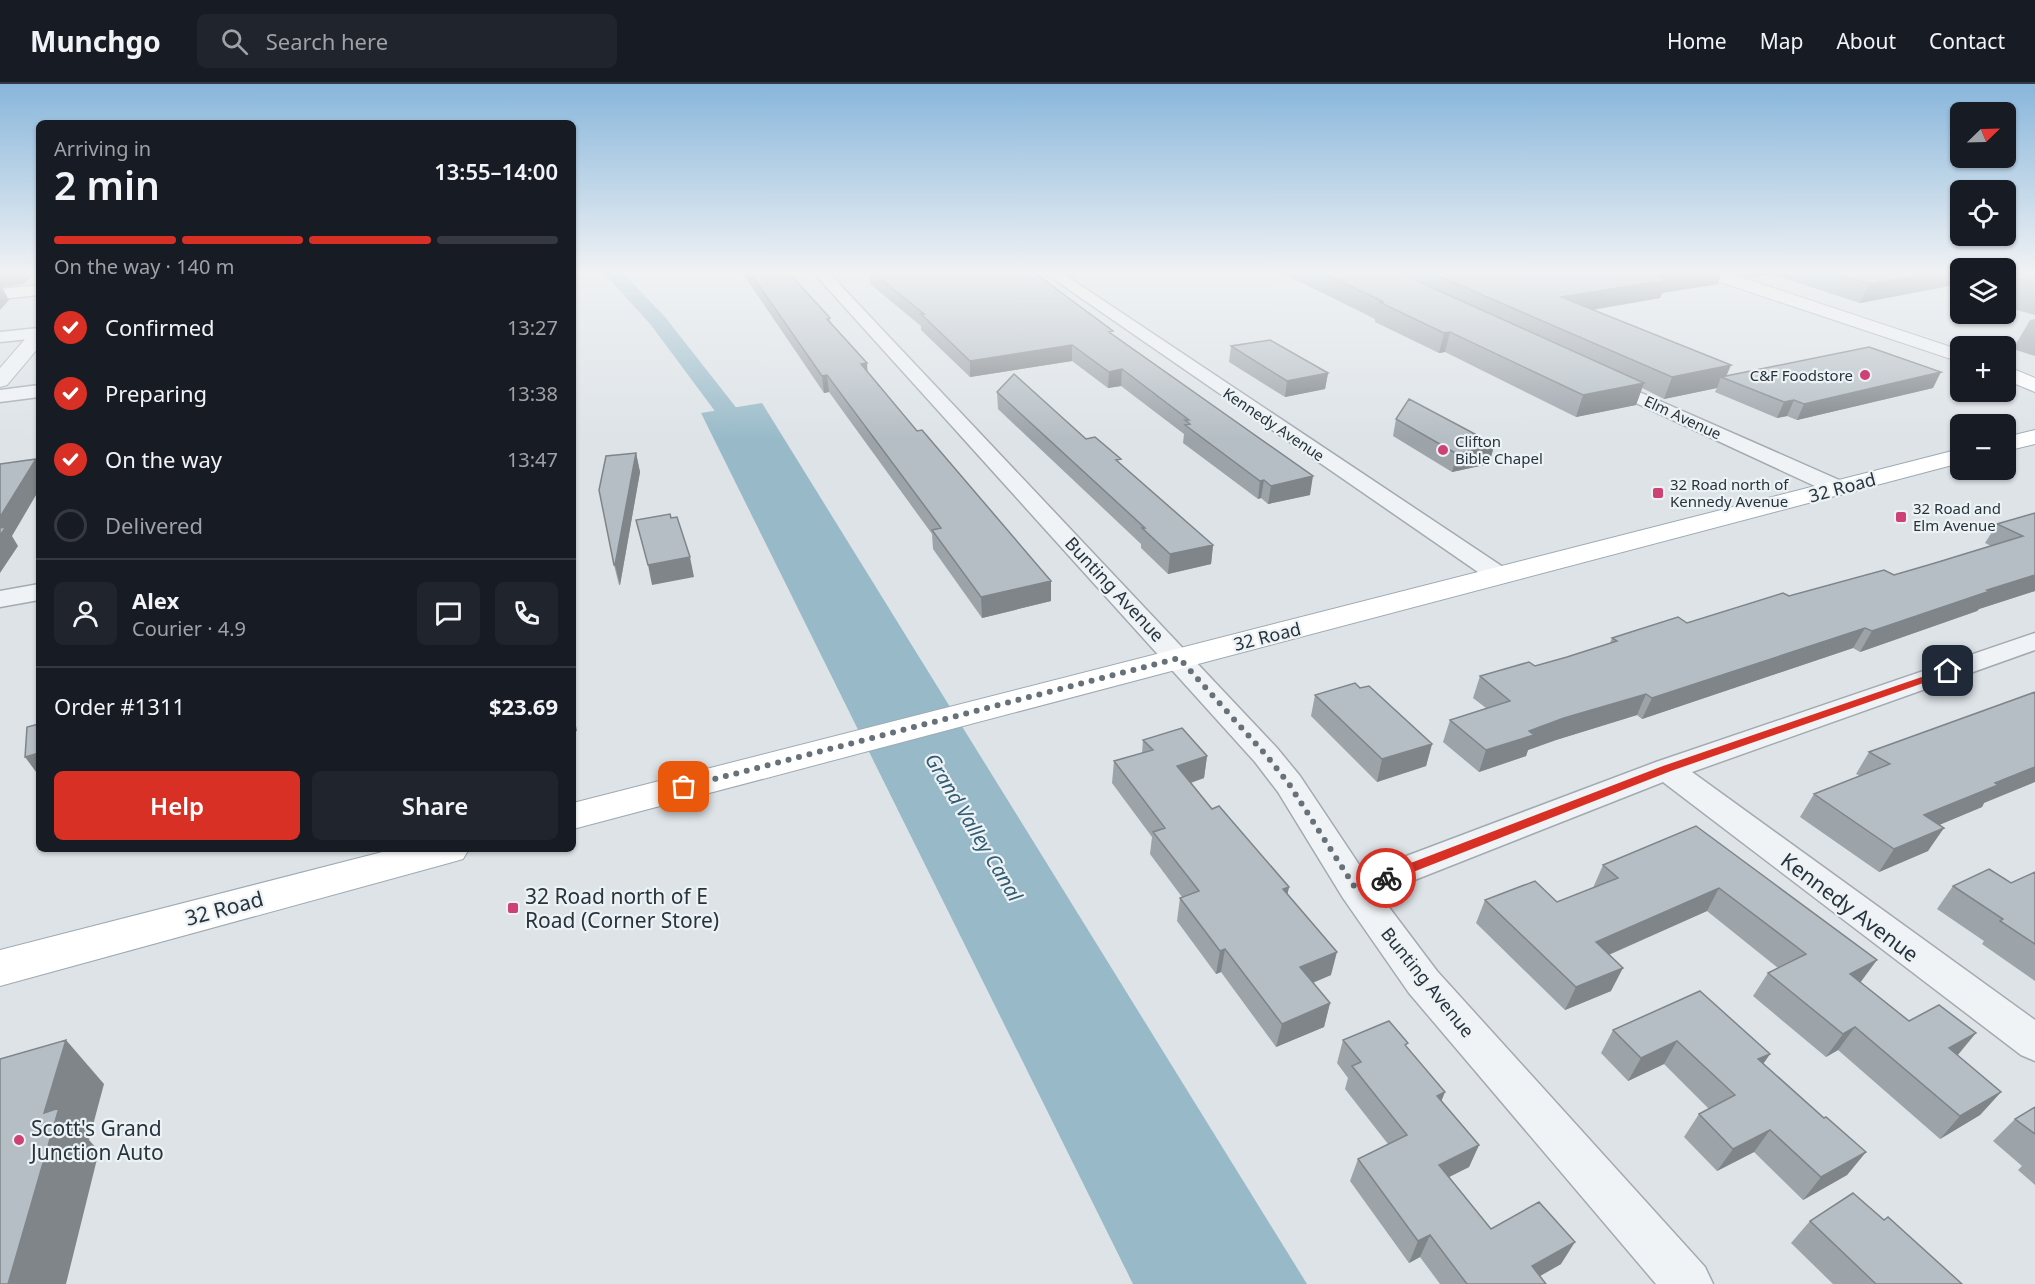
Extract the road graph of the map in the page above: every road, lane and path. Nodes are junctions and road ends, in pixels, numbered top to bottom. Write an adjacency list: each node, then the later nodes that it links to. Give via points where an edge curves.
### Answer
1 (871, 327): 24 (street, Bunting Avenue)
2 (1132, 327): 20 (street, Kennedy Avenue)
3 (1873, 327): 7 (street)
4 (36, 334): 5 (street)
5 (0, 337)
6 (36, 338): 12 (street)
7 (1950, 353)
8 (1582, 371): 19 (street, Elm Avenue)
9 (2016, 374): 11 (street)
10 (2016, 376): 13 (main road)
11 (2035, 379)
12 (0, 381)
13 (2035, 386)
14 (36, 391): 15 (street)
15 (0, 396)
16 (2035, 437): 17 (main road)
17 (2016, 442)
18 (1950, 459): 19 (main road, 32 Road)
19 (1838, 488): 20 (main road, 32 Road)
20 (1500, 576): 24 (main road, 32 Road)
21 (36, 593): 22 (street)
22 (0, 599)
23 (2035, 641): 25 (street)
24 (1179, 658): 26 (main road, 32 Road); 28 (street, Bunting Avenue, via 1289,784)
25 (1667, 769): 28 (street); 30 (street, Kennedy Avenue)
26 (576, 815)
27 (438, 852): 29 (main road, 32 Road)
28 (1356, 889): 31 (street, Bunting Avenue, via 1422,982)
29 (0, 968)
30 (2035, 1042)
31 (1688, 1284)

